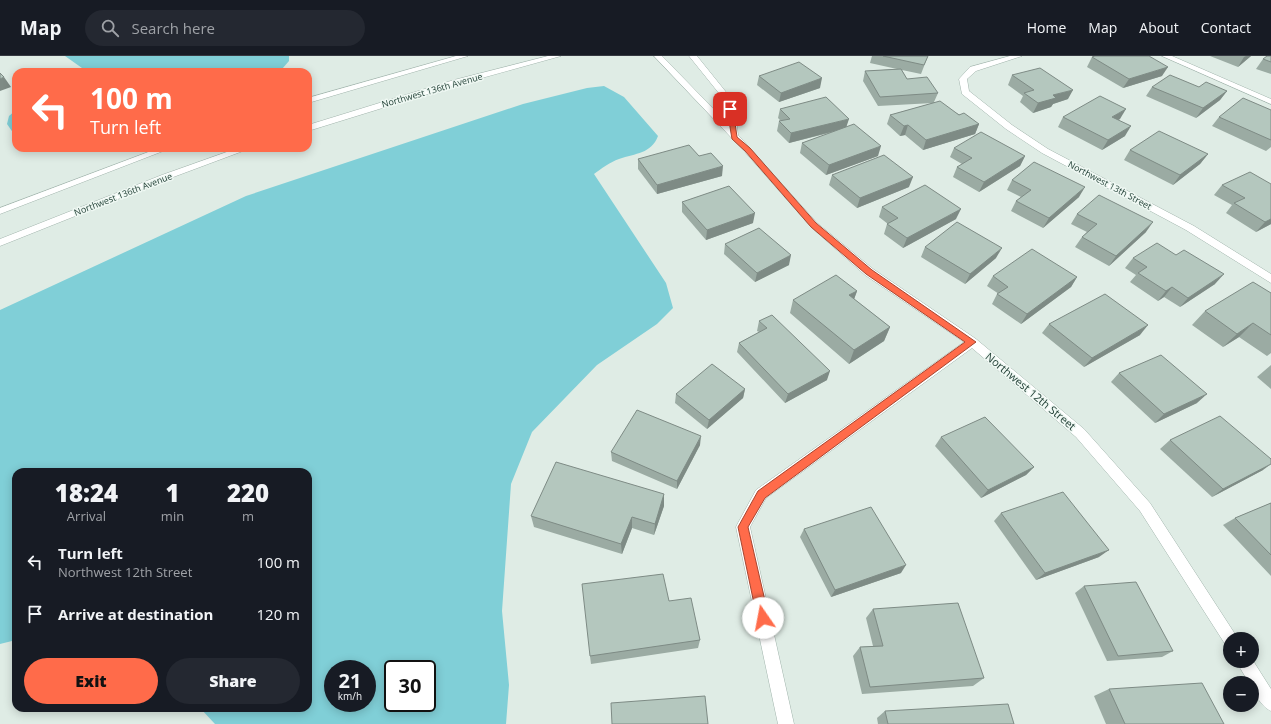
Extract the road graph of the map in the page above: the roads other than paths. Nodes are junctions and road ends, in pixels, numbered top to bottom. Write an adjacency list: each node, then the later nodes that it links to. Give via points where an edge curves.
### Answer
1 (464, 56): 7 (street)
2 (557, 56): 9 (street, Northwest 136th Avenue, via 457,82)
3 (658, 56): 10 (street, Northwest 12th Street)
4 (693, 56): 10 (street, via 730,102)
5 (1018, 56): 15 (street, Northwest 13th Street, via 973,69 963,79 965,92 1009,127 1045,151 1190,228)
6 (1166, 56): 8 (street)
7 (312, 100)
8 (1271, 102)
9 (312, 127)
10 (734, 137): 16 (street, Northwest 12th Street, via 814,225 869,272)
11 (156, 152): 13 (street)
12 (236, 152): 14 (street, Northwest 136th Avenue, via 165,177)
13 (0, 211)
14 (0, 243)
15 (1271, 279)
16 (972, 342): 17 (street, Northwest 12th Street, via 1085,438 1145,507); 20 (street, via 761,494 743,527)
17 (1225, 632)
18 (1248, 668): 19 (street)
19 (1271, 703)
20 (786, 724)

